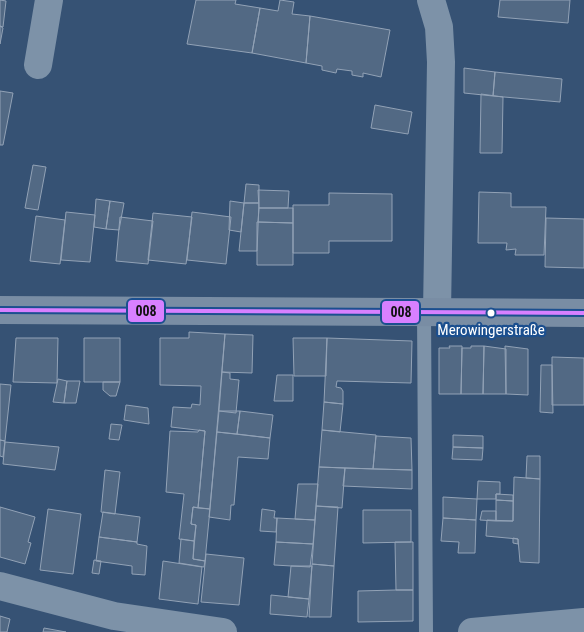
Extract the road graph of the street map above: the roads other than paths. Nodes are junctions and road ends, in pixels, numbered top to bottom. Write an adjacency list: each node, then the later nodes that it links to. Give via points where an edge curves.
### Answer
1 (49, 0): 3 (street)
2 (431, 0): 5 (street, via 439,27 441,62)
3 (38, 65)
4 (0, 310): 5 (street)
5 (430, 312): 6 (street); 10 (lane)
6 (584, 313)
7 (0, 586): 9 (street, via 114,616)
8 (584, 622): 11 (street)
9 (224, 632)
10 (426, 632)
11 (472, 632)

